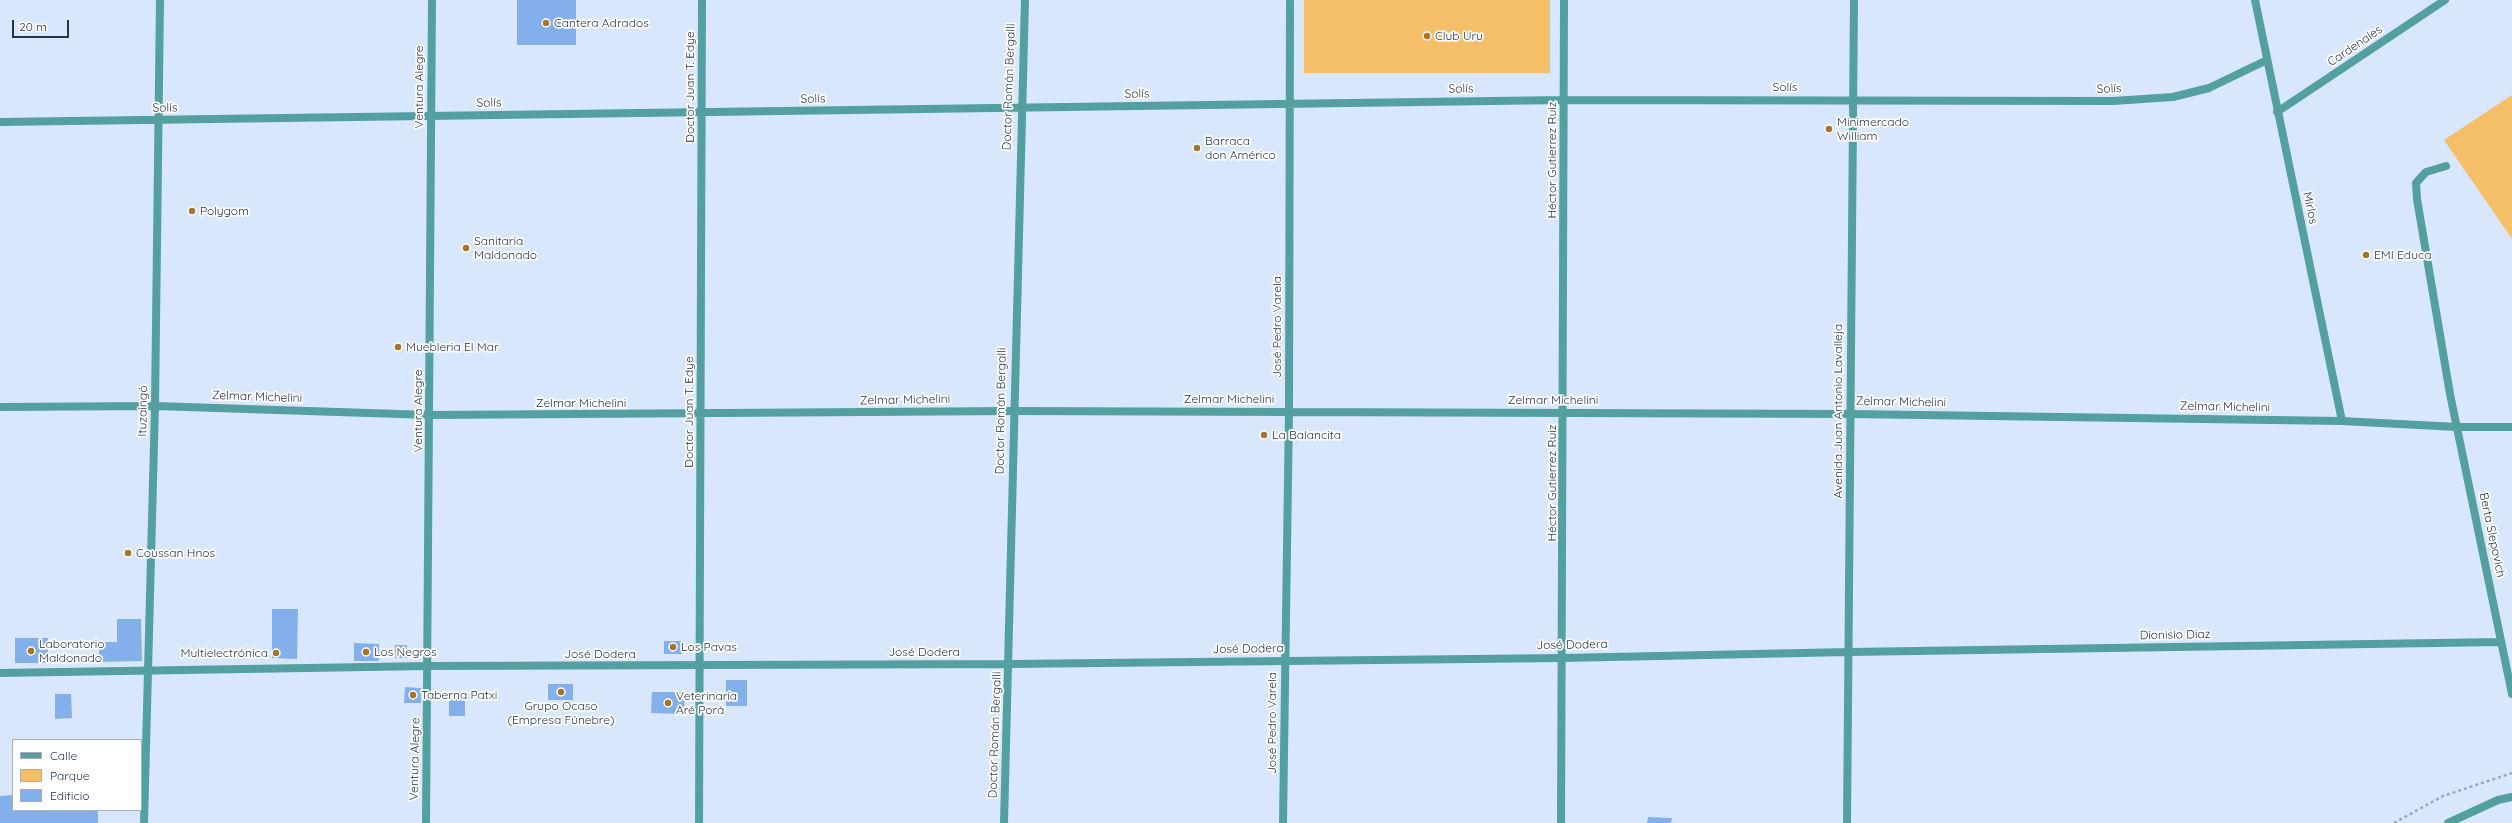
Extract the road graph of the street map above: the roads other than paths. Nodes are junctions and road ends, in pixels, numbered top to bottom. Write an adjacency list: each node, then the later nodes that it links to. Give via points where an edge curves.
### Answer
1 (160, 0): 18 (street, Ituzaingó)
2 (432, 0): 17 (street, Ventura Alegre)
3 (702, 0): 15 (street, Doctor Juan T. Edye)
4 (1024, 0): 14 (street, Doctor Román Bergalli)
5 (1290, 0): 13 (street, José Pedro Varela)
6 (1564, 0): 11 (street, Héctor Gutierrez Ruiz)
7 (1854, 0): 12 (street, Avenida Juan Antonio Lavalleja)
8 (2256, 0): 10 (street, Mirlos)
9 (2445, 0): 16 (street, Cardenales)
10 (2267, 60): 12 (street, Solís, via 2209,88 2173,97 2113,101); 16 (street, Mirlos)
11 (1563, 100): 12 (street, Solís); 13 (street, Solís); 25 (street, Héctor Gutierrez Ruiz)
12 (1852, 100): 27 (street, Avenida Juan Antonio Lavalleja)
13 (1290, 103): 14 (street, Solís); 24 (street, José Pedro Varela)
14 (1020, 109): 15 (street, Solís); 23 (street, Doctor Román Bergalli)
15 (701, 112): 17 (street, Solís); 26 (street, Doctor Juan T. Edye)
16 (2277, 112): 29 (street, Mirlos)
17 (431, 115): 18 (street, Solís); 28 (street, Ventura Alegre)
18 (158, 120): 19 (street, Solís); 21 (street, Ituzaingó)
19 (0, 122)
20 (2446, 166): 30 (street, Berta Slepovich, via 2426,172 2416,183)
21 (155, 406): 22 (street, Zelmar Michelini); 28 (street, Zelmar Michelini); 39 (street, Ituzaingó)
22 (0, 407)
23 (1013, 410): 24 (street, Zelmar Michelini); 26 (street, Zelmar Michelini); 36 (street, Doctor Román Bergalli)
24 (1289, 411): 25 (street, Zelmar Michelini); 35 (street, José Pedro Varela)
25 (1564, 412): 27 (street, Zelmar Michelini); 34 (street, Héctor Gutierrez Ruiz)
26 (701, 414): 28 (street, Zelmar Michelini); 37 (street, Doctor Juan T. Edye)
27 (1850, 414): 29 (street, Zelmar Michelini); 33 (street, Avenida Juan Antonio Lavalleja)
28 (430, 415): 38 (street, Ventura Alegre)
29 (2342, 421): 30 (street, Zelmar Michelini)
30 (2457, 427): 31 (street, Zelmar Michelini); 32 (street, Berta Slepovich)
31 (2512, 427)
32 (2501, 642): 33 (street, Dionisio Diaz); 41 (street, Berta Slepovich)
33 (1848, 652): 34 (street, José Dodera); 49 (street, Avenida Juan Antonio Lavalleja)
34 (1564, 658): 35 (street, José Dodera); 48 (street, Héctor Gutierrez Ruiz)
35 (1284, 661): 36 (street, José Dodera); 47 (street, José Pedro Varela)
36 (1010, 664): 37 (street, José Dodera); 46 (street, Doctor Román Bergalli)
37 (701, 665): 38 (street, José Dodera); 45 (street, Doctor Juan T. Edye)
38 (429, 666): 39 (street, José Dodera); 44 (street, Ventura Alegre)
39 (147, 672): 40 (street, José Dodera); 43 (street, Ituzaingó)
40 (0, 673)
41 (2512, 694)
42 (2512, 796): 50 (street)
43 (144, 823)
44 (426, 823)
45 (699, 823)
46 (1004, 823)
47 (1283, 823)
48 (1561, 823)
49 (1847, 823)
50 (2448, 823)

